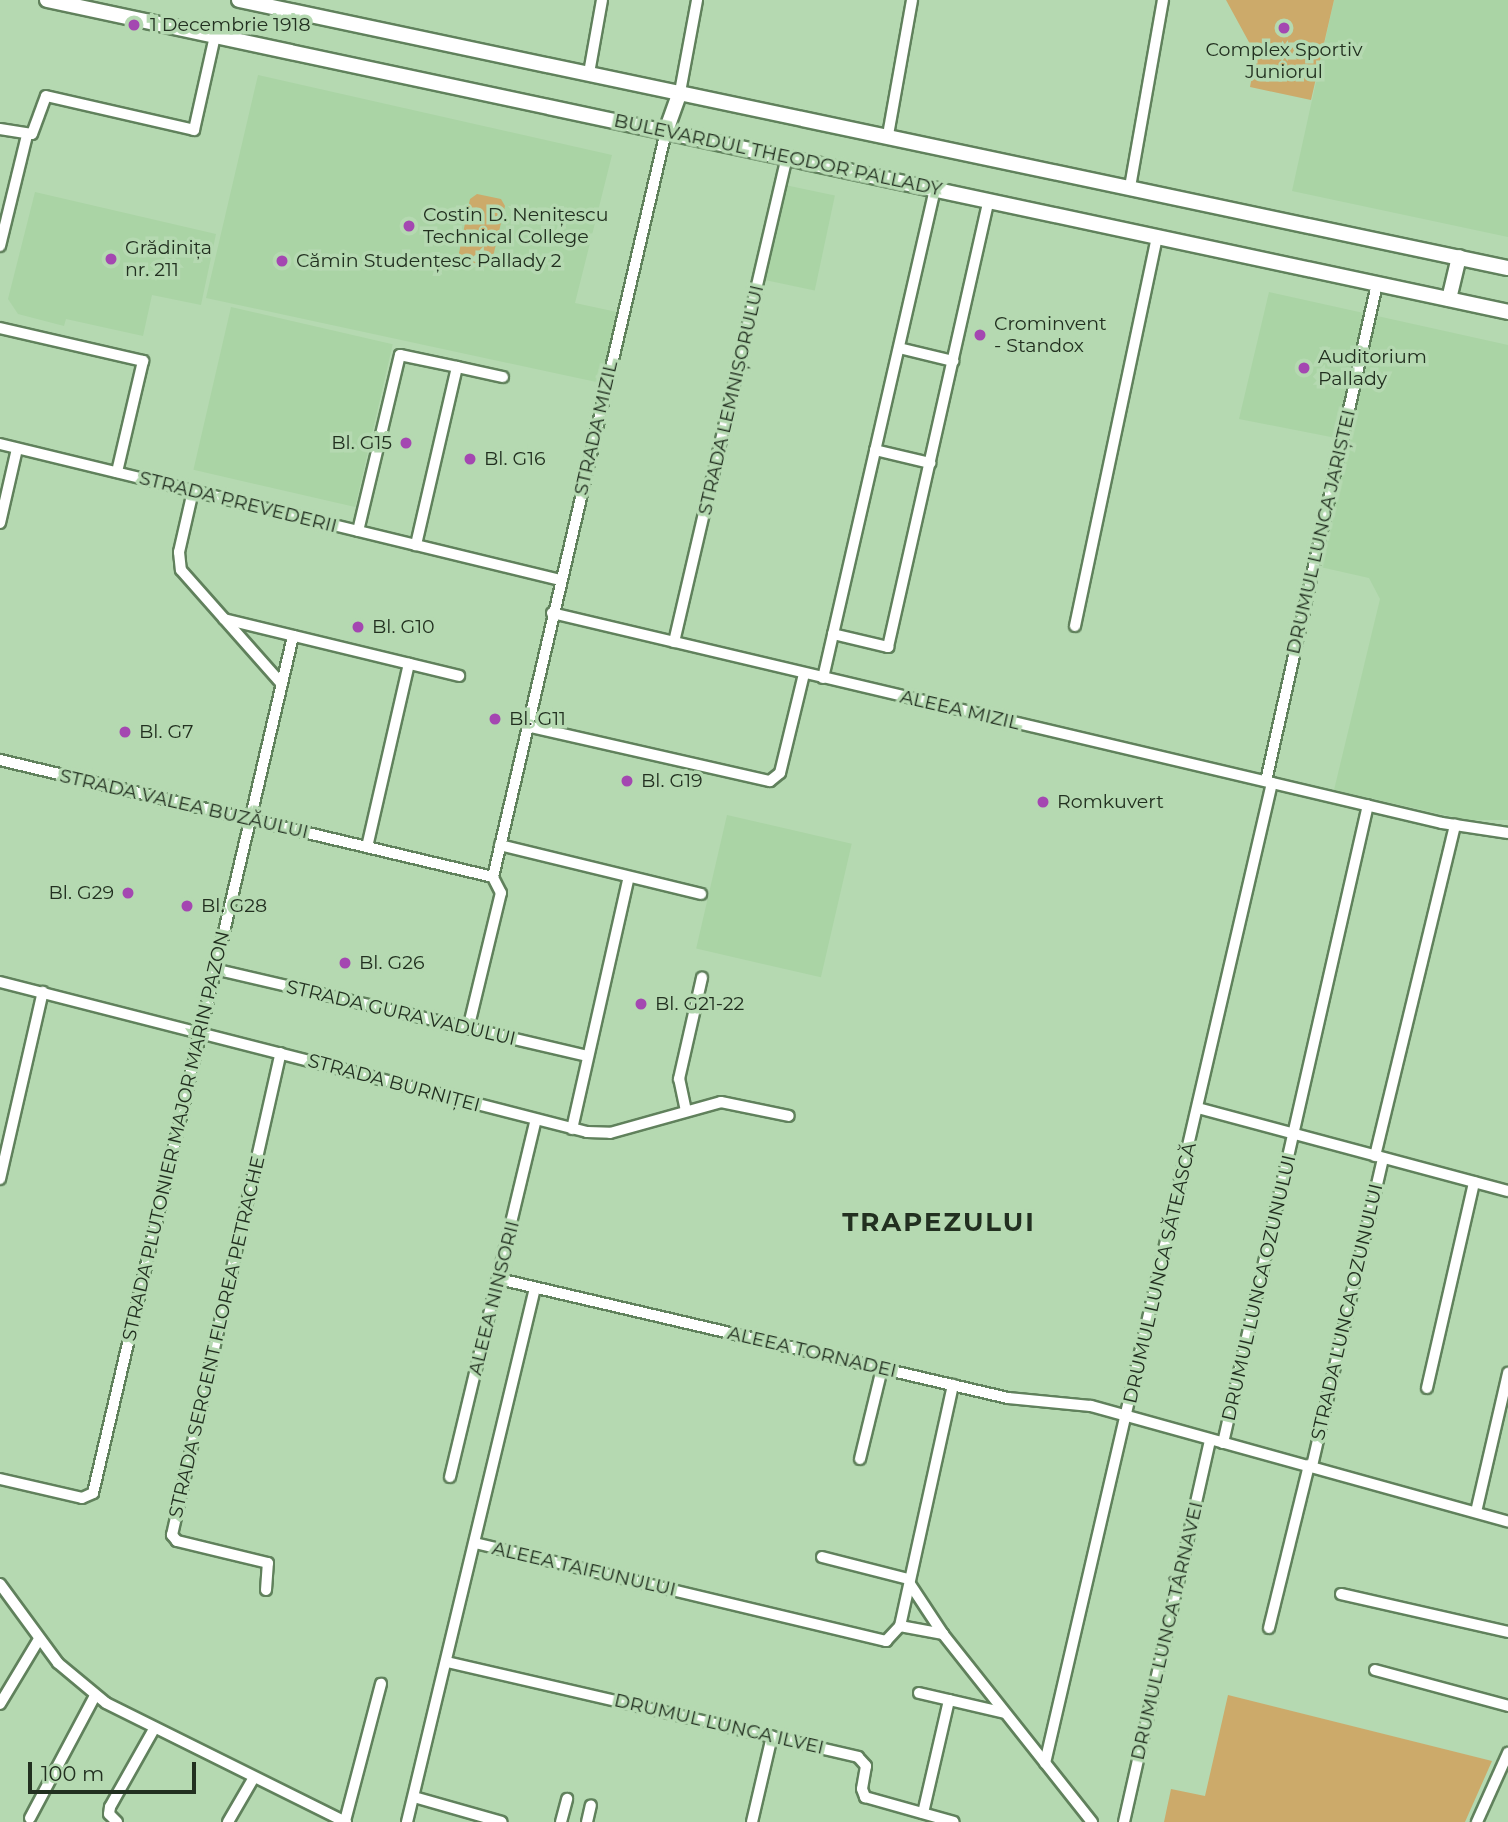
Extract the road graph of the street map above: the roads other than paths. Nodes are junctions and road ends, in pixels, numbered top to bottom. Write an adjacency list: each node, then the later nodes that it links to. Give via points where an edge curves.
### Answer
1 (47, 0): 7 (main road, BULEVARDUL THEODOR PALLADY)
2 (239, 0): 8 (main road)
3 (602, 0): 8 (street)
4 (697, 0): 9 (street)
5 (912, 0): 13 (street)
6 (1163, 2): 15 (street)
7 (215, 36): 11 (main road, BULEVARDUL THEODOR PALLADY); 12 (street, via 194,130 46,96 34,131)
8 (589, 73): 9 (main road)
9 (680, 92): 11 (main road); 13 (main road)
10 (0, 129): 12 (street)
11 (666, 131): 14 (main road, BULEVARDUL THEODOR PALLADY); 39 (street, STRADA MIZIL)
12 (27, 135): 19 (street)
13 (888, 135): 15 (main road)
14 (787, 158): 16 (main road, BULEVARDUL THEODOR PALLADY); 45 (street, STRADA LEMNIȘORULUI)
15 (1130, 187): 20 (main road)
16 (935, 189): 17 (main road, BULEVARDUL THEODOR PALLADY); 26 (street)
17 (989, 200): 18 (main road, BULEVARDUL THEODOR PALLADY); 27 (street)
18 (1157, 236): 22 (main road, BULEVARDUL THEODOR PALLADY); 42 (street)
19 (0, 246)
20 (1459, 257): 21 (main road); 23 (main road)
21 (1508, 268)
22 (1377, 284): 23 (main road, BULEVARDUL THEODOR PALLADY); 53 (street, DRUMUL LUNCA JARIȘTEI)
23 (1449, 299): 24 (main road, BULEVARDUL THEODOR PALLADY)
24 (1508, 312)
25 (0, 328): 34 (street, STRADA PREVEDERII, via 143,361)
26 (899, 348): 27 (street); 32 (street)
27 (953, 361): 33 (street)
28 (457, 367): 29 (street, STRADA PREVEDERII); 37 (street, STRADA PREVEDERII, via 400,355); 38 (street)
29 (503, 377)
30 (0, 444): 31 (street, STRADA PREVEDERII)
31 (17, 449): 34 (street, STRADA PREVEDERII); 36 (street)
32 (875, 450): 33 (street); 43 (street)
33 (930, 463): 43 (street, via 888,647)
34 (117, 472): 35 (street, STRADA PREVEDERII)
35 (193, 491): 37 (street, STRADA PREVEDERII); 41 (street, via 179,562 186,580)
36 (0, 523)
37 (358, 531): 38 (street, STRADA PREVEDERII)
38 (416, 545): 39 (street, STRADA PREVEDERII)
39 (560, 580): 40 (street, STRADA MIZIL)
40 (552, 613): 45 (street, ALEEA MIZIL); 51 (street, STRADA MIZIL)
41 (224, 619): 44 (street); 50 (street)
42 (1076, 626)
43 (833, 634): 49 (street)
44 (293, 636): 46 (street); 50 (street, STRADA PLUTONIER MAJOR MARIN PAZON)
45 (674, 642): 47 (street, ALEEA MIZIL)
46 (410, 664): 48 (street); 59 (street)
47 (804, 674): 49 (street, ALEEA MIZIL); 51 (street, via 780,773 770,781)
48 (459, 676)
49 (823, 678): 53 (street, ALEEA MIZIL)
50 (282, 684): 55 (street, STRADA PLUTONIER MAJOR MARIN PAZON)
51 (527, 726): 58 (street, STRADA MIZIL)
52 (0, 760): 55 (street, STRADA VALEA BUZĂULUI)
53 (1269, 782): 54 (street, ALEEA MIZIL); 71 (street, DRUMUL LUNCA SĂTEASCĂ)
54 (1368, 805): 56 (street, ALEEA MIZIL); 76 (street)
55 (250, 819): 59 (street, STRADA VALEA BUZĂULUI); 63 (street, STRADA PLUTONIER MAJOR MARIN PAZON)
56 (1455, 825): 57 (street, ALEEA MIZIL); 77 (street, STRADA LUNCA OZUNULUI)
57 (1508, 833)
58 (500, 845): 60 (street, STRADA MIZIL); 61 (street)
59 (367, 847): 60 (street, STRADA VALEA BUZĂULUI)
60 (493, 877): 67 (street, STRADA MIZIL, via 501,893)
61 (629, 877): 62 (street); 70 (street)
62 (701, 894)
63 (214, 969): 67 (street, STRADA GURA VADULUI); 68 (street, STRADA PLUTONIER MAJOR MARIN PAZON)
64 (702, 978): 72 (street, via 679,1079)
65 (0, 982): 66 (street, STRADA BURNIȚEI)
66 (43, 992): 68 (street, STRADA BURNIȚEI); 78 (street)
67 (468, 1029): 70 (street, STRADA GURA VADULUI)
68 (199, 1032): 69 (street, STRADA BURNIȚEI); 93 (street, STRADA PLUTONIER MAJOR MARIN PAZON, via 93,1493 82,1498)
69 (281, 1053): 74 (street, STRADA BURNIȚEI); 100 (street, STRADA SERGENT FLOREA PETRACHE, via 173,1535 177,1541 268,1563)
70 (588, 1056): 75 (street)
71 (1198, 1108): 76 (street, DRUMUL LUNCA OZUNULUI); 87 (street, DRUMUL LUNCA SĂTEASCĂ)
72 (685, 1111): 73 (street, STRADA BURNIȚEI, via 727,1102); 75 (street, STRADA BURNIȚEI, via 610,1133)
73 (789, 1116)
74 (536, 1120): 75 (street, STRADA BURNIȚEI); 81 (street, ALEEA NINSORII)
75 (572, 1129)
76 (1294, 1134): 77 (street, DRUMUL LUNCA OZUNULUI); 89 (street, DRUMUL LUNCA OZUNULUI)
77 (1379, 1157): 79 (street, DRUMUL LUNCA OZUNULUI); 91 (street, STRADA LUNCA OZUNULUI)
78 (0, 1179)
79 (1475, 1182): 80 (street, DRUMUL LUNCA OZUNULUI); 86 (street)
80 (1508, 1191)
81 (499, 1279): 82 (street, ALEEA TORNADEI); 92 (street, ALEEA NINSORII)
82 (535, 1288): 83 (street, ALEEA TORNADEI); 96 (street, ALEEA TAIFUNULUI)
83 (882, 1369): 85 (street, ALEEA TORNADEI); 90 (street)
84 (1508, 1374): 94 (street)
85 (953, 1385): 87 (street, ALEEA TORNADEI, via 1021,1400 1076,1403); 98 (street)
86 (1427, 1388)
87 (1127, 1416): 88 (street); 119 (street, DRUMUL LUNCA SĂTEASCĂ)
88 (1210, 1440): 89 (street); 136 (street, DRUMUL LUNCA TÂRNAVEI)
89 (1223, 1443): 91 (street)
90 (860, 1460)
91 (1310, 1465): 94 (street); 103 (street, STRADA LUNCA OZUNULUI)
92 (450, 1477)
93 (0, 1479)
94 (1476, 1512): 95 (street)
95 (1508, 1521)
96 (475, 1543): 102 (street, ALEEA TAIFUNULUI, via 886,1641); 107 (street)
97 (822, 1558): 98 (street)
98 (909, 1582): 102 (street); 105 (street)
99 (1, 1589): 106 (street)
100 (266, 1590)
101 (1341, 1594): 104 (street)
102 (900, 1626): 105 (street)
103 (1269, 1628)
104 (1508, 1632)
105 (943, 1634): 115 (street)
106 (39, 1639): 111 (street, via 70,1676); 113 (street)
107 (447, 1662): 117 (street, DRUMUL LUNCA ILVEI); 121 (street)
108 (1375, 1670): 114 (street)
109 (381, 1684): 128 (street)
110 (919, 1693): 112 (street)
111 (95, 1696): 116 (street); 125 (street)
112 (948, 1700): 115 (street); 124 (street)
113 (0, 1704)
114 (1508, 1706)
115 (1005, 1713): 119 (street)
116 (154, 1729): 120 (street); 126 (street, via 110,1807 109,1814)
117 (772, 1736): 124 (street, DRUMUL LUNCA ILVEI, via 858,1757 866,1766 863,1796); 133 (street)
118 (1508, 1753): 137 (street)
119 (1045, 1763): 135 (street)
120 (253, 1779): 127 (street); 128 (street)
121 (414, 1797): 129 (street); 130 (street)
122 (567, 1799): 131 (street)
123 (591, 1805): 132 (street)
124 (923, 1813): 134 (street, DRUMUL LUNCA ILVEI)
125 (30, 1818)
126 (117, 1822)
127 (228, 1822)
128 (345, 1822)
129 (407, 1822)
130 (502, 1822)
131 (561, 1822)
132 (587, 1822)
133 (752, 1822)
134 (954, 1822)
135 (1092, 1822)
136 (1124, 1822)
137 (1477, 1822)

